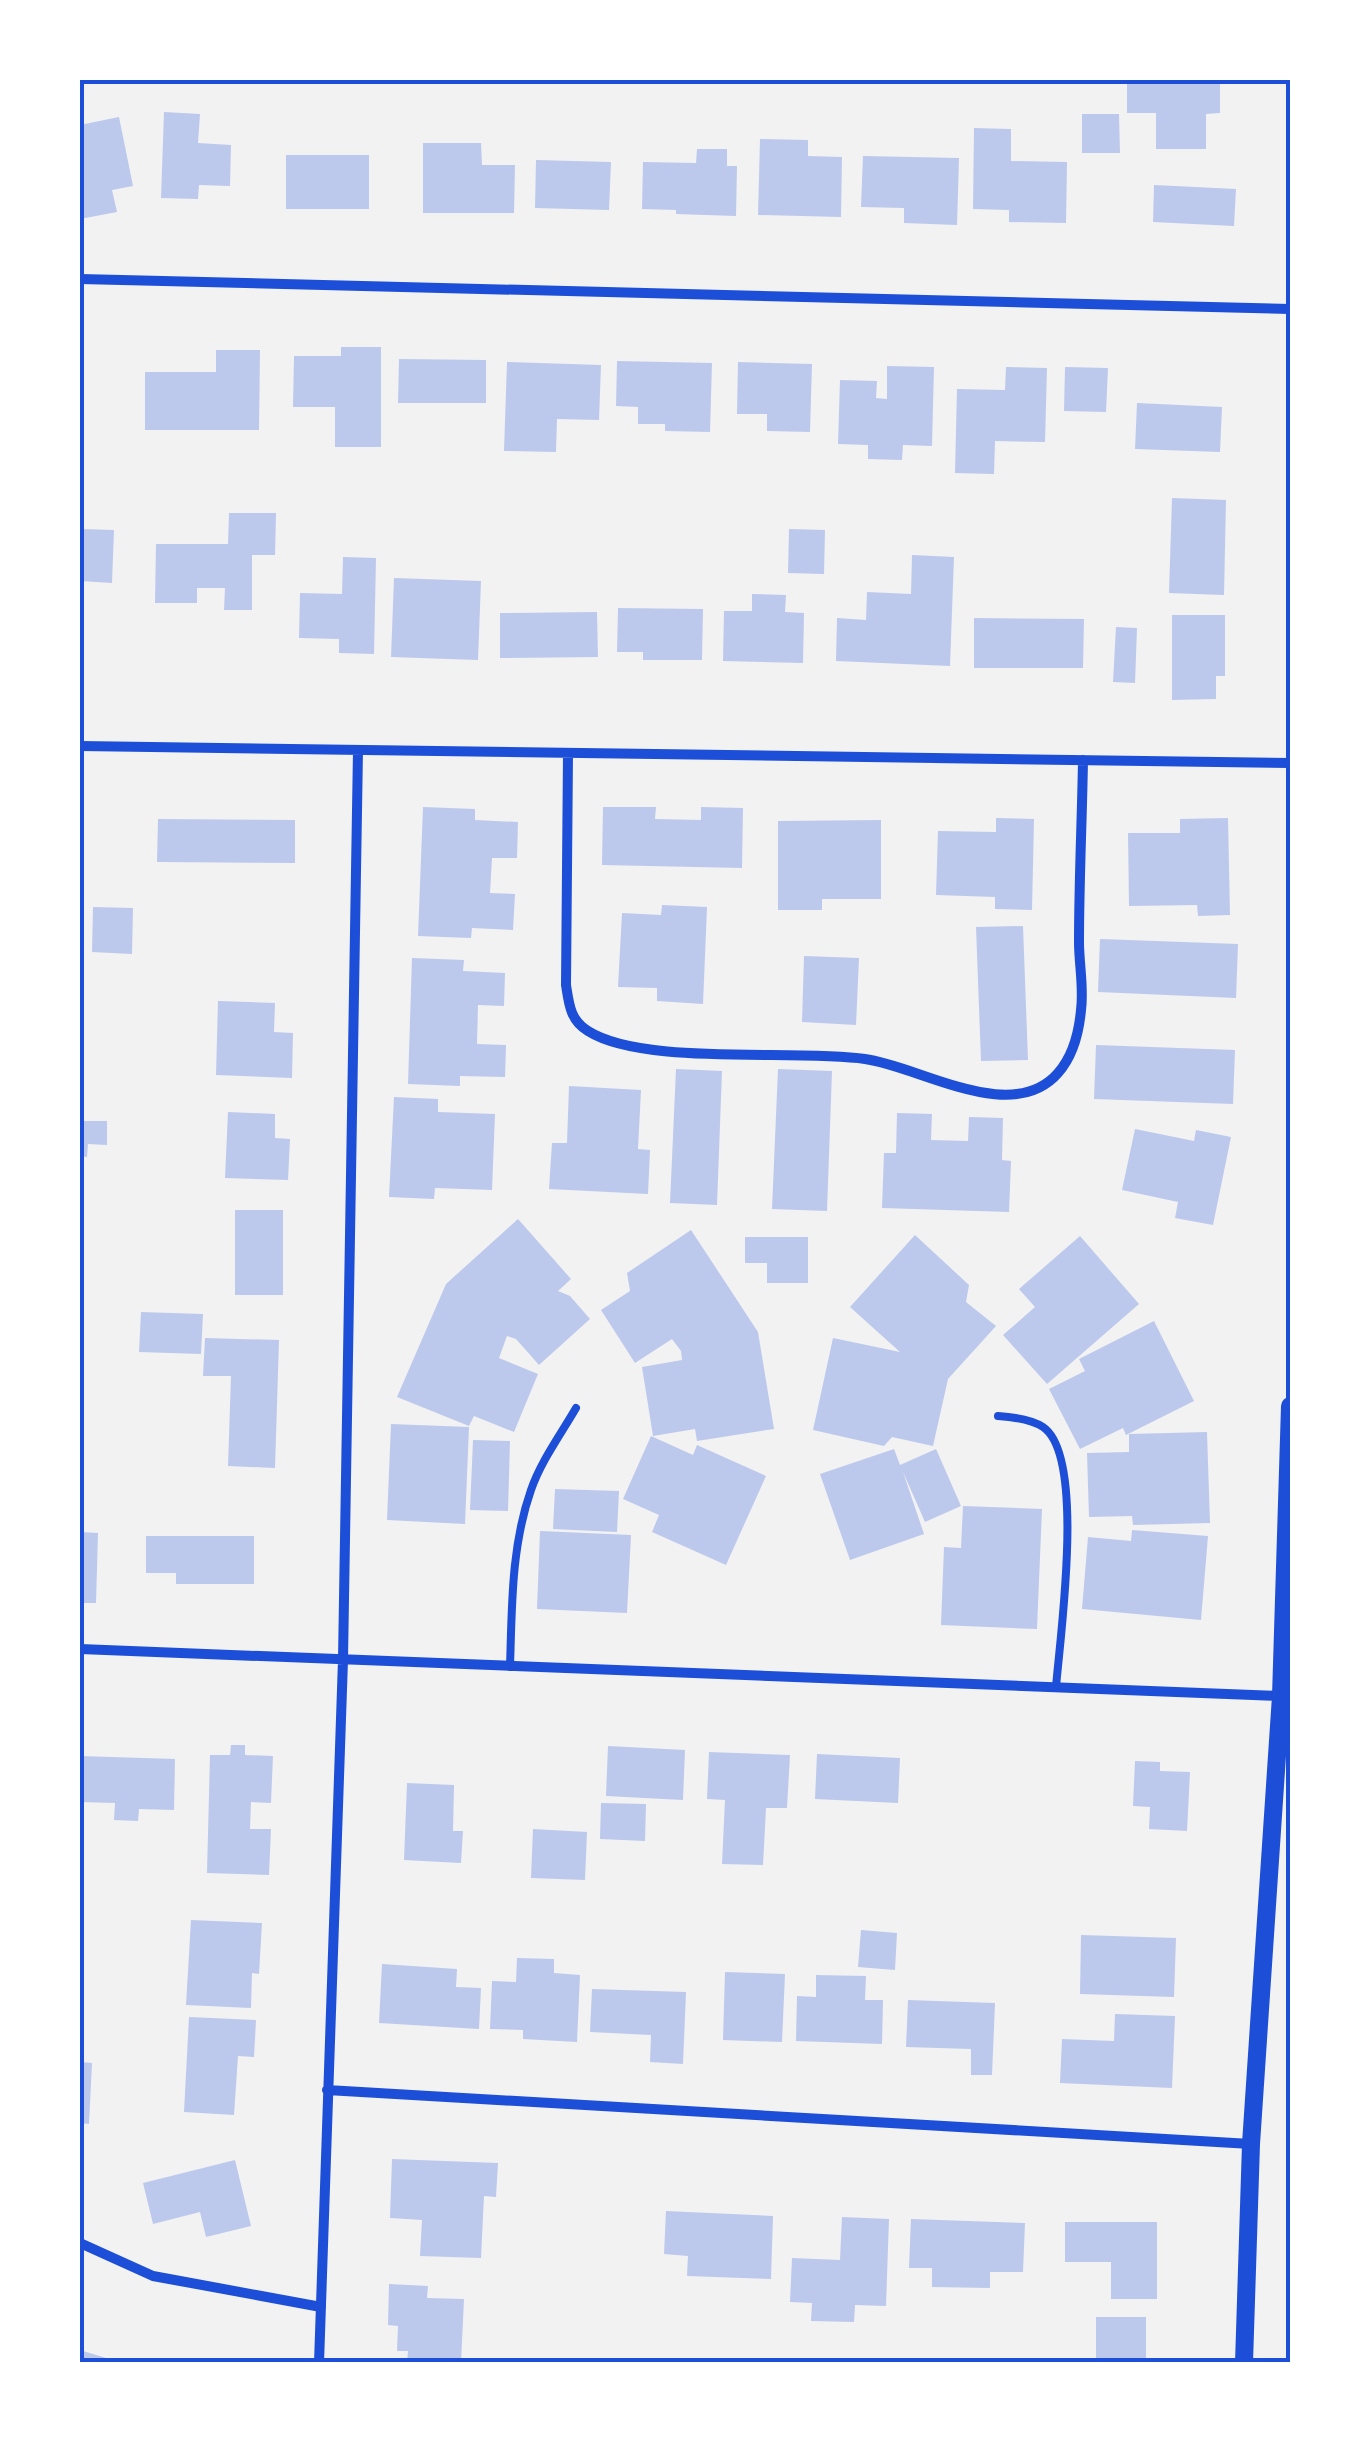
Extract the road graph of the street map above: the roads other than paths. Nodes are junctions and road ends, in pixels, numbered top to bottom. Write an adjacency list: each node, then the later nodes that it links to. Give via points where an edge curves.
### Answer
1 (80, 279): 2 (street)
2 (1290, 309)
3 (80, 746): 4 (street)
4 (358, 750): 5 (street); 12 (street)
5 (568, 753): 6 (street); 6 (street, via 566,985 572,1016 588,1031 655,1049 866,1059 1008,1096 1057,1075 1074,1046 1082,1009)
6 (1083, 760): 7 (street)
7 (1290, 763)
8 (1290, 1406): 15 (street)
9 (576, 1408): 13 (lane, via 532,1486 520,1527)
10 (998, 1416): 14 (lane, via 1045,1428 1066,1469)
11 (80, 1648): 12 (street)
12 (343, 1660): 13 (street); 16 (street)
13 (510, 1667): 14 (street)
14 (1056, 1687): 15 (street)
15 (1281, 1696): 17 (street)
16 (327, 2090): 17 (street); 19 (street)
17 (1251, 2144): 21 (street)
18 (80, 2243): 19 (street, via 153,2276)
19 (320, 2307): 20 (street)
20 (320, 2363)
21 (1244, 2363)

